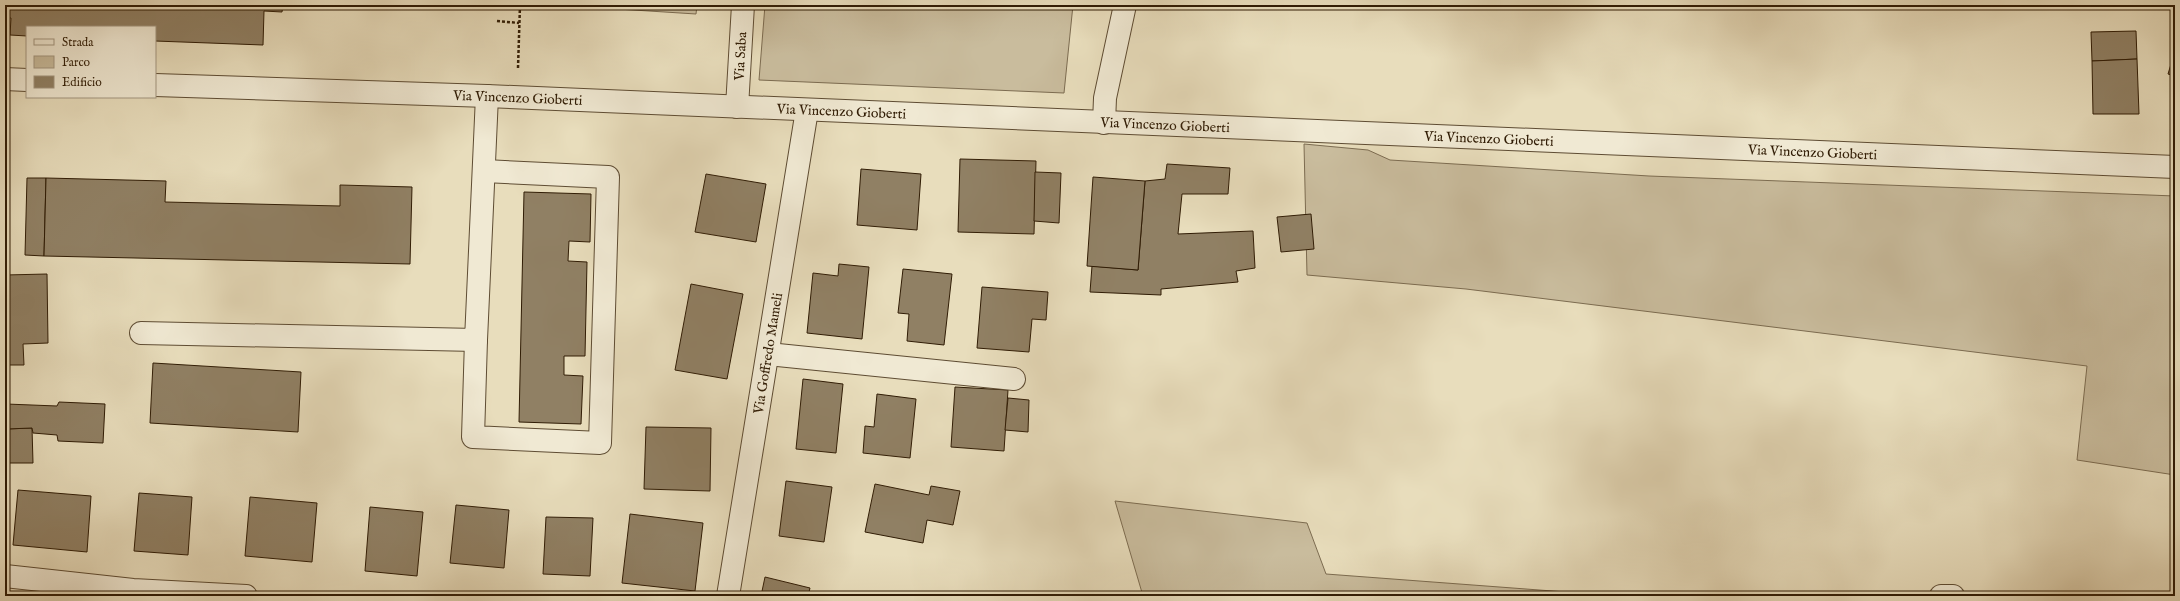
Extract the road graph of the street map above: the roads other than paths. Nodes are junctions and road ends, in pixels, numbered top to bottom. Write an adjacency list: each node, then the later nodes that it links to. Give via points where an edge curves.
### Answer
1 (743, 5): 7 (street, Via Saba)
2 (1125, 5): 9 (street, via 1105,98)
3 (5, 79): 4 (street)
4 (26, 80)
5 (156, 85): 6 (street, Via Vincenzo Gioberti)
6 (487, 96): 7 (street, Via Vincenzo Gioberti); 11 (street)
7 (737, 107): 8 (street, Via Vincenzo Gioberti)
8 (806, 110): 9 (street, Via Vincenzo Gioberti); 14 (street, Via Goffredo Mameli)
9 (1104, 123): 10 (street, Via Vincenzo Gioberti)
10 (2175, 167)
11 (484, 172): 13 (street); 13 (street, via 608,177 600,443 472,437)
12 (141, 333): 13 (street)
13 (476, 340)
14 (768, 354): 15 (street); 19 (street, Via Goffredo Mameli)
15 (1014, 379)
16 (5, 576): 17 (street)
17 (133, 593): 18 (street)
18 (246, 596)
19 (728, 596)
20 (1941, 596): 21 (street)
21 (1953, 596)

